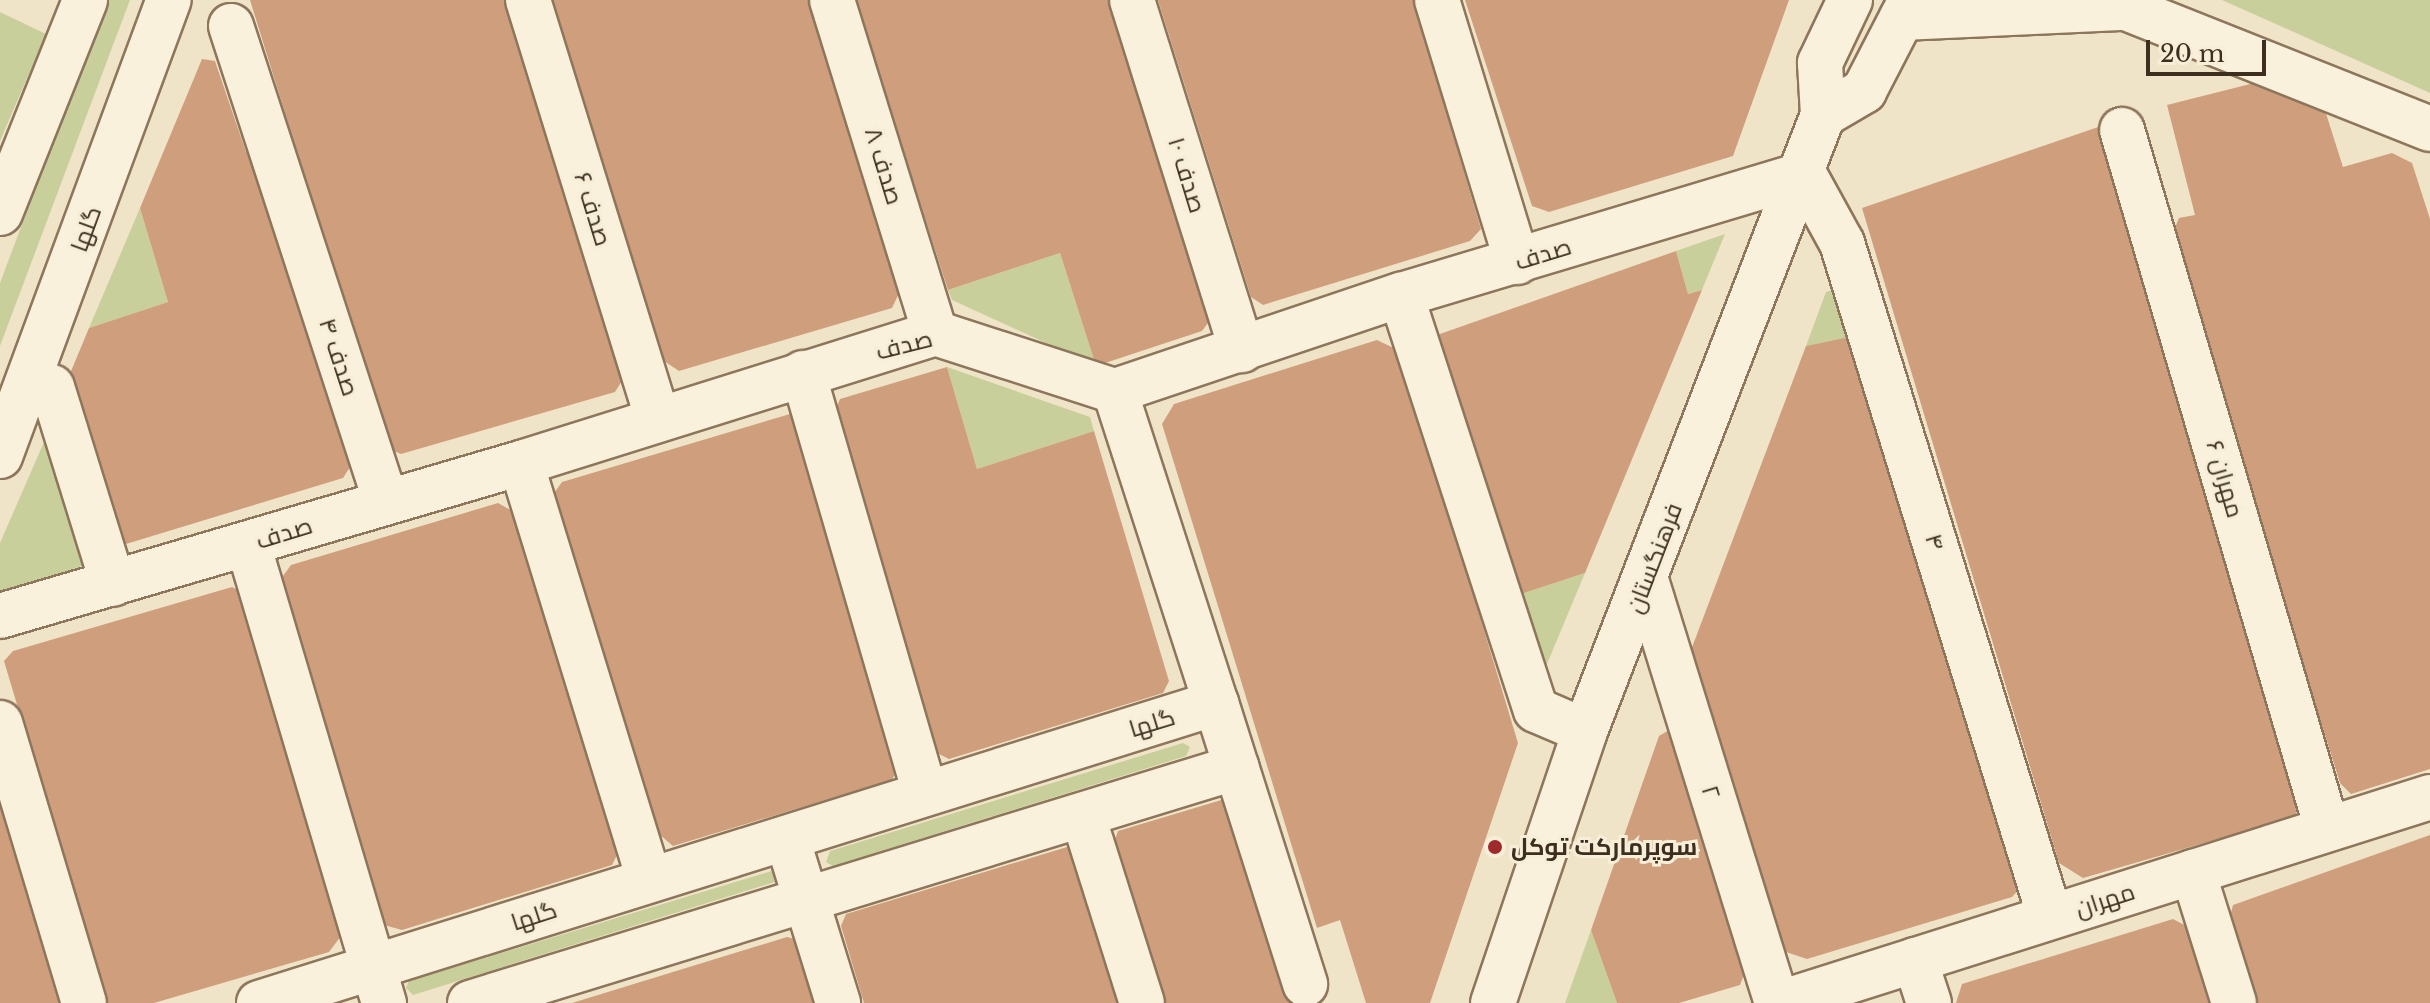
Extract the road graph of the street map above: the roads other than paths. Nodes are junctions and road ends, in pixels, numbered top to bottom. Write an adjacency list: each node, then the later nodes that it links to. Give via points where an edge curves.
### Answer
1 (85, 0): 14 (street)
2 (169, 0): 23 (street, گلها)
3 (528, 0): 22 (street, صدف ۶)
4 (832, 0): 17 (street, صدف ۸)
5 (1132, 0): 18 (street, صدف ۱۰)
6 (1437, 0): 15 (street)
7 (1850, 0): 10 (street, فرهنگستان, via 1820,63)
8 (1906, 9): 10 (street, via 1864,91); 12 (street, via 2126,8)
9 (231, 26): 25 (street, صدف ۴)
10 (1823, 115): 13 (street, فرهنگستان)
11 (2122, 130): 37 (street, مهران ۶)
12 (2429, 133)
13 (1804, 174): 15 (street, صدف); 27 (street, فرهنگستان); 42 (street, ۴, via 1842,243)
14 (0, 213)
15 (1517, 262): 16 (street, صدف)
16 (1401, 295): 18 (street, صدف); 32 (street, via 1536,710)
17 (935, 333): 19 (street, صدف); 21 (street, صدف)
18 (1242, 350): 21 (street, صدف)
19 (803, 373): 22 (street, صدف); 34 (street)
20 (52, 387): 28 (street, via 81,466)
21 (1115, 391): 30 (street)
22 (657, 418): 24 (street, صدف)
23 (0, 456)
24 (521, 463): 25 (street, صدف); 40 (street)
25 (386, 502): 26 (street, صدف)
26 (248, 544): 28 (street, صدف); 45 (street)
27 (1646, 580): 32 (street, فرهنگستان); 53 (street, ۲)
28 (113, 584): 29 (street, صدف)
29 (0, 616)
30 (1216, 703): 33 (street); 34 (street, گلها)
31 (0, 723): 48 (street)
32 (1585, 731): 52 (street, فرهنگستان)
33 (1237, 767): 36 (street); 44 (street)
34 (925, 792): 38 (street, گلها)
35 (2430, 797): 37 (street, مهران)
36 (1083, 816): 41 (street); 47 (street)
37 (2327, 829): 39 (street, مهران)
38 (787, 838): 40 (street, گلها); 41 (street)
39 (2193, 872): 42 (street, مهران); 55 (street)
40 (649, 879): 45 (street, گلها)
41 (806, 900): 46 (street); 51 (street)
42 (2050, 917): 43 (street, مهران)
43 (1915, 960): 53 (street, مهران); 54 (street)
44 (1305, 984)
45 (379, 985): 49 (street, گلها)
46 (536, 993): 50 (street)
47 (1141, 1001)
48 (84, 1003)
49 (259, 1003)
50 (470, 1003)
51 (838, 1003)
52 (1493, 1003)
53 (1778, 1003)
54 (1929, 1003)
55 (2234, 1003)

